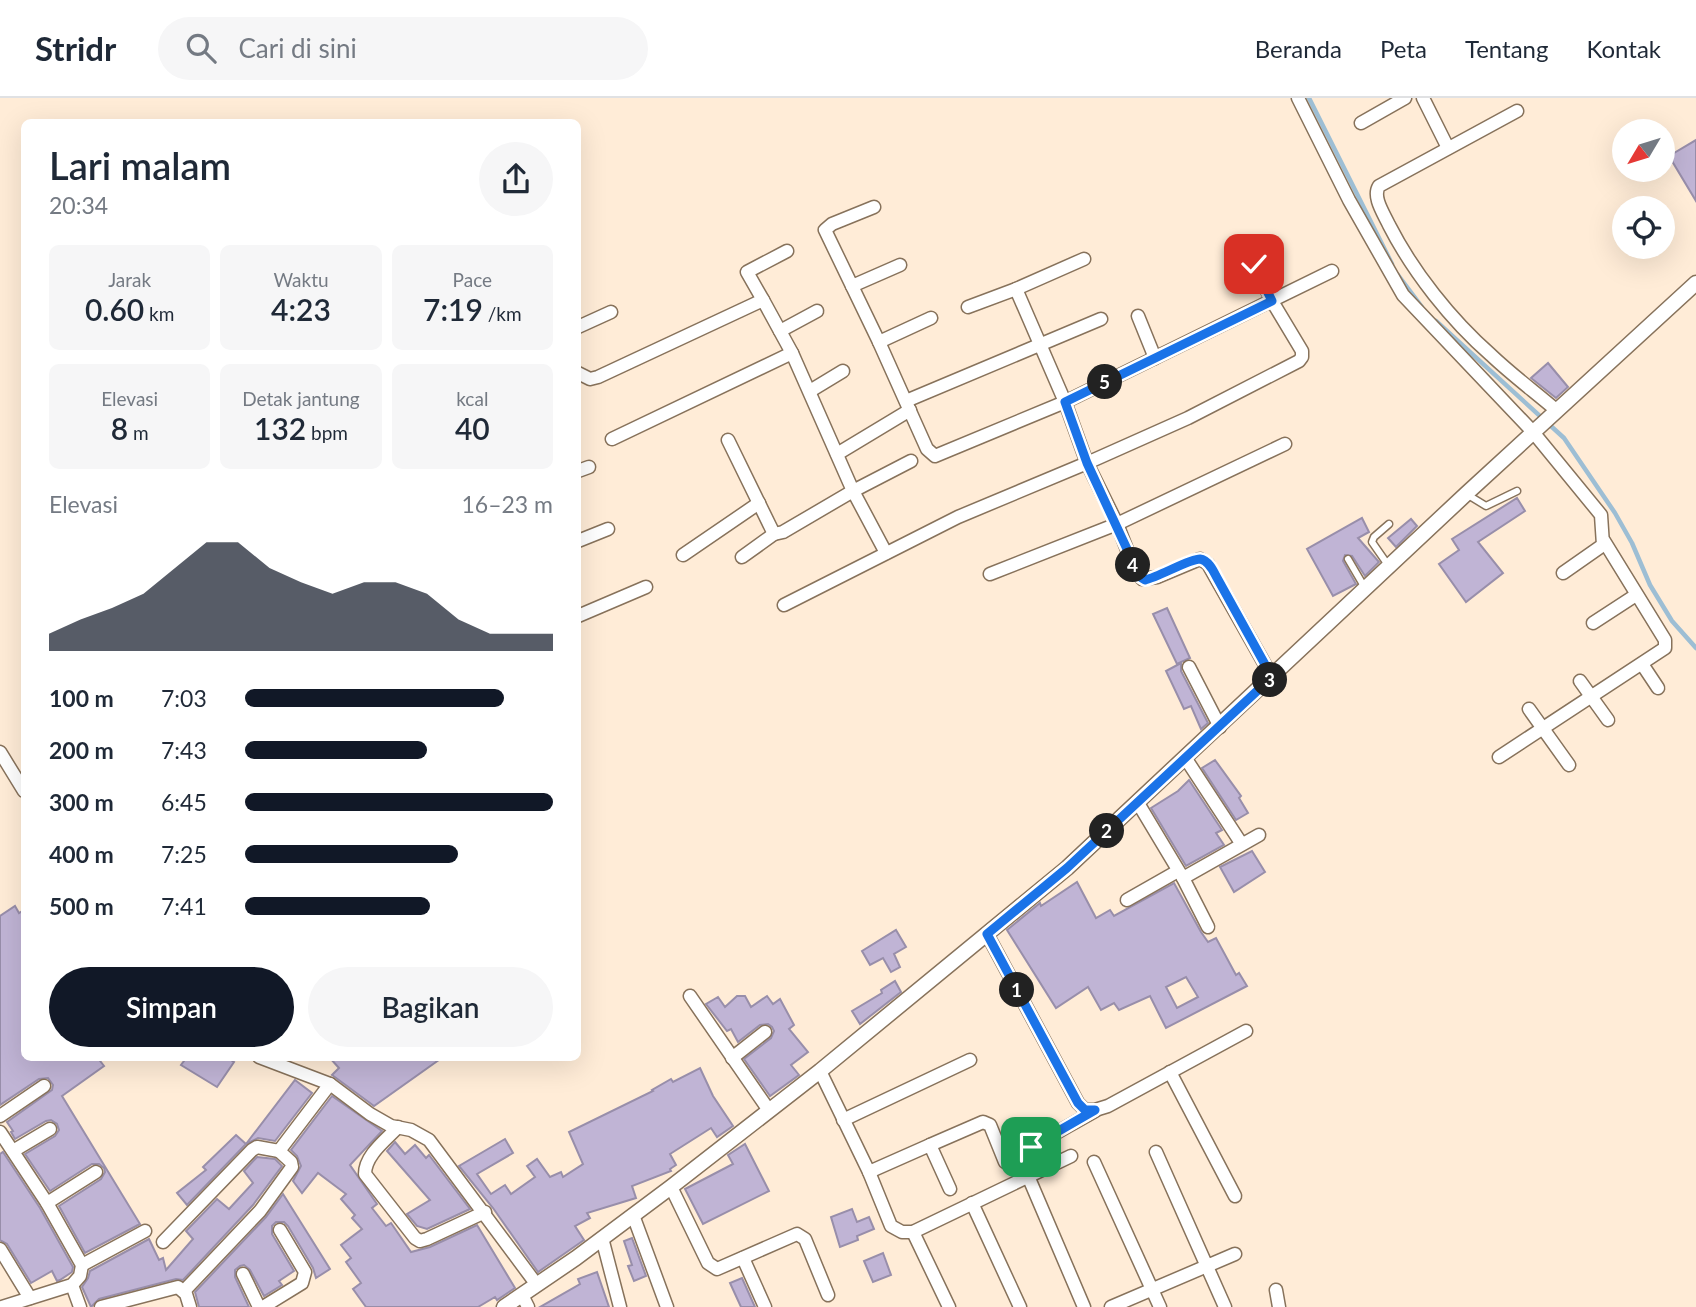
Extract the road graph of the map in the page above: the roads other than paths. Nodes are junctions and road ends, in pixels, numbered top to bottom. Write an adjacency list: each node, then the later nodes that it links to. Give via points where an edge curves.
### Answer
1 (1298, 98): 36 (street, via 1403,295)
2 (1405, 98): 5 (street)
3 (1423, 98): 6 (street)
4 (1517, 111): 6 (street)
5 (1361, 123)
6 (1448, 148): 35 (street, via 1379,186 1376,196 1401,247 1446,307 1489,354)
7 (874, 207): 14 (street, via 825,230)
8 (787, 251): 16 (street, via 747,272)
9 (1084, 259): 15 (street)
10 (1254, 264): 17 (street)
11 (900, 265): 14 (street)
12 (1332, 271): 17 (street)
13 (1696, 283): 35 (street)
14 (852, 286): 26 (street)
15 (1016, 289): 18 (street); 27 (street)
16 (762, 300): 25 (street); 31 (street, via 598,377)
17 (1272, 301): 29 (street); 42 (street, via 1302,351 1299,361)
18 (968, 307)
19 (817, 311): 25 (street)
20 (611, 312): 24 (street)
21 (1138, 316): 29 (street)
22 (931, 318): 26 (street)
23 (1101, 319): 27 (street)
24 (581, 326)
25 (780, 331): 28 (street)
26 (879, 342): 34 (street)
27 (1040, 344): 33 (street); 34 (street)
28 (792, 353): 32 (street); 37 (street)
29 (1156, 358): 33 (street)
30 (844, 372): 32 (street)
31 (581, 374)
32 (810, 391): 40 (street)
33 (1065, 402): 34 (street, via 935,456 927,449); 42 (street)
34 (908, 405): 40 (street)
35 (1554, 412): 36 (street)
36 (1536, 429): 45 (street); 52 (street, via 1601,515)
37 (612, 439)
38 (728, 440): 46 (street)
39 (1285, 444): 47 (street)
40 (837, 454): 43 (street)
41 (911, 461): 43 (street)
42 (1087, 463): 47 (street); 53 (street)
43 (853, 491): 50 (street); 53 (street)
44 (1517, 491): 45 (lane, via 1486,506)
45 (1466, 494): 57 (street)
46 (759, 503): 50 (street); 54 (street)
47 (1117, 524): 59 (street); 68 (street, via 1135,570 1145,580 1200,559 1208,564)
48 (1389, 524): 57 (lane, via 1372,542)
49 (608, 529): 51 (street)
50 (774, 534): 55 (street)
51 (581, 540)
52 (1604, 541): 58 (street); 62 (street)
53 (886, 553): 63 (street)
54 (683, 555)
55 (742, 557)
56 (1348, 559): 61 (lane)
57 (1390, 567): 61 (street)
58 (1563, 573)
59 (990, 574)
60 (646, 587): 64 (street)
61 (1366, 590): 68 (street)
62 (1636, 595): 65 (street); 66 (street, via 1666,644)
63 (784, 605)
64 (581, 615)
65 (1593, 623)
66 (1642, 664): 70 (street); 71 (street)
67 (1189, 667): 74 (street)
68 (1272, 677): 74 (street)
69 (1580, 681): 71 (street)
70 (1658, 688)
71 (1590, 697): 73 (street); 75 (street)
72 (1529, 709): 75 (street)
73 (1608, 720)
74 (1220, 727): 78 (street)
75 (1543, 728): 77 (street); 79 (street)
76 (0, 752): 80 (street)
77 (1499, 757)
78 (1186, 759): 81 (street); 83 (street)
79 (1569, 765)
80 (21, 786)
81 (1138, 803): 84 (street); 87 (street)
82 (1259, 835): 83 (street)
83 (1241, 843): 84 (street)
84 (1180, 874): 85 (street); 86 (street)
85 (1127, 900)
86 (1208, 927)
87 (987, 934): 94 (street); 99 (street, via 1078,1103 1085,1110)
88 (690, 996): 91 (street)
89 (1246, 1031): 95 (street)
90 (765, 1032): 91 (street)
91 (732, 1058): 98 (street)
92 (970, 1060): 101 (street)
93 (270, 1061): 96 (street)
94 (820, 1071): 98 (street); 101 (street)
95 (1170, 1072): 99 (street); 118 (street)
96 (330, 1084): 102 (street, via 370,1114); 108 (street)
97 (44, 1086): 100 (street)
98 (768, 1109): 116 (street)
99 (1095, 1110): 106 (street)
100 (0, 1116)
101 (843, 1120): 114 (street)
102 (398, 1127): 121 (street, via 429,1140); 121 (street, via 370,1157 365,1174 415,1238 427,1239)
103 (50, 1129): 107 (street)
104 (0, 1132): 107 (street)
105 (930, 1145): 111 (street, via 987,1122); 114 (street); 117 (street)
106 (1031, 1147)
107 (13, 1151): 119 (street)
108 (279, 1152): 127 (street, via 252,1150); 138 (street, via 292,1167 260,1211)
109 (1156, 1152): 132 (street)
110 (1071, 1156): 115 (street)
111 (1005, 1162)
112 (1094, 1162): 136 (street)
113 (96, 1172): 119 (street)
114 (869, 1172): 125 (street, via 891,1226)
115 (1028, 1176): 120 (street); 153 (street)
116 (671, 1187): 122 (street); 130 (street, via 708,1263 718,1269)
117 (950, 1189)
118 (1234, 1196)
119 (47, 1203): 131 (street)
120 (972, 1203): 125 (street); 152 (street)
121 (485, 1212): 135 (street)
122 (633, 1215): 126 (street); 149 (street)
123 (280, 1230): 146 (street, via 305,1272 304,1279)
124 (145, 1231): 131 (street)
125 (913, 1232): 151 (street)
126 (602, 1238): 135 (street); 148 (street)
127 (163, 1242)
128 (0, 1249): 140 (street)
129 (1234, 1254): 132 (street)
130 (743, 1258): 139 (street, via 797,1234 802,1236); 150 (street)
131 (82, 1265): 134 (street)
132 (1206, 1266): 136 (street); 156 (street)
133 (243, 1274): 146 (street)
134 (72, 1284): 140 (street); 143 (street)
135 (537, 1285): 141 (street)
136 (1152, 1289): 154 (street); 155 (street)
137 (1276, 1290): 157 (street)
138 (184, 1291): 144 (street, via 178,1287); 145 (street)
139 (828, 1294)
140 (30, 1298): 142 (street)
141 (525, 1301): 147 (street)
142 (2, 1307)
143 (79, 1307)
144 (101, 1307)
145 (190, 1307)
146 (261, 1307)
147 (504, 1307)
148 (620, 1307)
149 (667, 1307)
150 (765, 1307)
151 (949, 1307)
152 (1020, 1307)
153 (1084, 1307)
154 (1111, 1307)
155 (1160, 1307)
156 (1225, 1307)
157 (1279, 1307)

